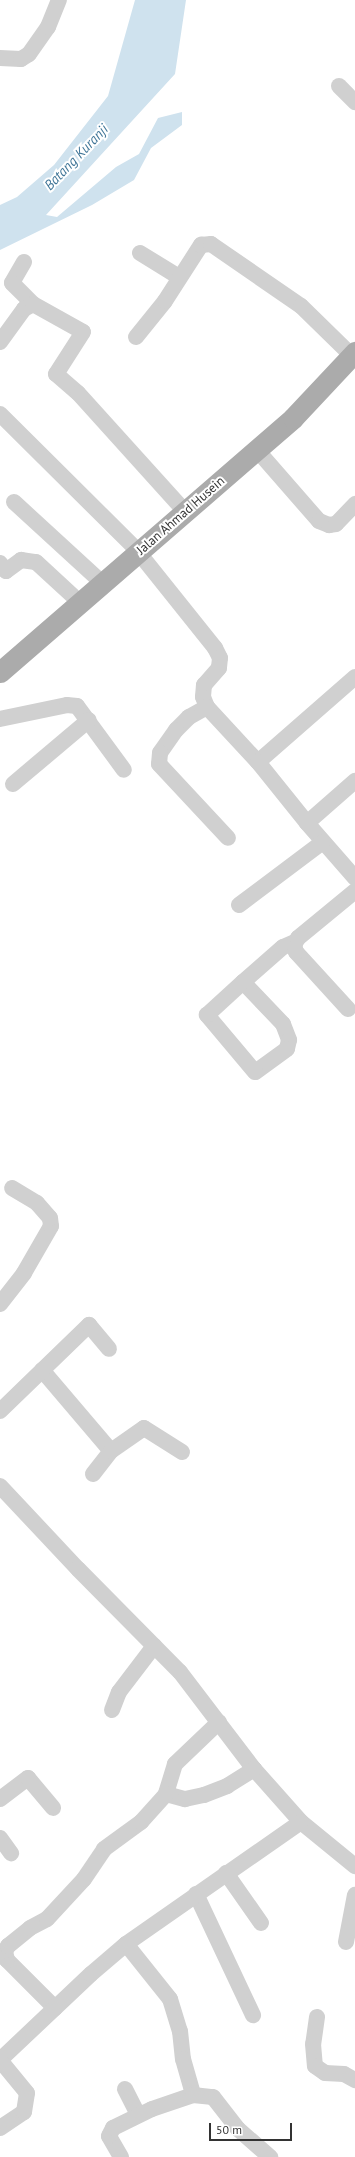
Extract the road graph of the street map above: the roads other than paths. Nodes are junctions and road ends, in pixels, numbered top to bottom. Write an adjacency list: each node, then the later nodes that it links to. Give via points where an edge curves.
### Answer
1 (59, 0): 2 (street, via 48,27 29,54 21,59)
2 (0, 58)
3 (339, 86): 4 (street)
4 (355, 102)
5 (140, 253): 7 (street)
6 (24, 262): 8 (street, via 12,283)
7 (179, 277): 9 (street, via 165,301); 11 (street, via 200,245 211,244 301,306)
8 (33, 304): 10 (street, via 24,309); 16 (street, via 83,332 56,374 78,393)
9 (136, 337)
10 (0, 342)
11 (352, 347): 13 (main road, Jalan Ahmad Husein, via 292,418); 16 (main road, Jalan Ahmad Husein, via 279,420)
12 (0, 414): 17 (street)
13 (257, 450): 15 (street, via 319,521 329,525 336,524); 17 (main road, Jalan Ahmad Husein)
14 (14, 502): 19 (street)
15 (355, 504)
16 (181, 507): 17 (main road, Jalan Ahmad Husein)
17 (137, 550): 19 (main road, Jalan Ahmad Husein); 22 (main road, Jalan Ahmad Husein); 24 (street, via 215,648 219,664 202,690)
18 (0, 563): 20 (street, via 6,571 21,560 36,562)
19 (97, 578): 20 (main road, Jalan Ahmad Husein)
20 (73, 596): 21 (main road, Jalan Ahmad Husein)
21 (0, 654)
22 (0, 672)
23 (355, 677): 27 (street)
24 (207, 707): 27 (street); 32 (street, via 188,717 176,730 163,747 159,764)
25 (0, 719): 26 (street, via 72,705 81,708)
26 (89, 720): 28 (street); 30 (street)
27 (258, 762): 31 (street)
28 (124, 770)
29 (355, 781): 31 (street)
30 (13, 784)
31 (307, 824): 33 (street)
32 (228, 838)
33 (322, 842): 34 (street); 36 (street)
34 (355, 878)
35 (355, 891): 37 (street)
36 (239, 905)
37 (295, 942): 38 (street, via 283,946); 39 (street, via 296,952)
38 (244, 982): 38 (street, via 284,1024 289,1040 287,1049 255,1072 207,1015)
39 (348, 1009)
40 (12, 1188): 41 (street, via 37,1203 50,1218 51,1226 24,1273)
41 (0, 1304)
42 (109, 1349): 43 (street, via 89,1325)
43 (42, 1370): 44 (street); 45 (street)
44 (0, 1411)
45 (111, 1451): 46 (street, via 144,1428); 47 (street)
46 (182, 1452)
47 (93, 1474)
48 (0, 1486): 49 (street)
49 (154, 1646): 50 (street, via 119,1692); 51 (street, via 180,1672)
50 (112, 1710)
51 (219, 1722): 52 (street); 53 (street, via 175,1764)
52 (254, 1770): 53 (street, via 227,1786 204,1795 185,1799); 56 (street)
53 (166, 1794): 66 (street, via 141,1822 104,1849 84,1879 57,1910 15,1938)
54 (0, 1799): 55 (street, via 28,1778)
55 (53, 1808)
56 (301, 1822): 59 (street); 60 (street)
57 (0, 1838): 58 (street)
58 (11, 1853)
59 (355, 1866)
60 (226, 1873): 61 (street); 63 (street)
61 (196, 1894): 65 (street); 68 (street)
62 (355, 1895): 64 (street)
63 (261, 1923)
64 (346, 1942)
65 (126, 1944): 67 (street); 73 (street, via 170,1999 180,2031 182,2059)
66 (3, 1950): 67 (street, via 7,1960)
67 (55, 2008): 70 (street)
68 (253, 2015)
69 (317, 2017): 71 (street, via 313,2044 315,2066 325,2073 344,2074)
70 (0, 2060): 75 (street, via 26,2093 24,2112)
71 (355, 2080)
72 (125, 2089): 74 (street)
73 (193, 2095): 74 (street); 77 (street, via 213,2097 238,2129)
74 (138, 2115): 76 (street, via 113,2128 110,2133)
75 (0, 2128)
76 (121, 2157)
77 (270, 2157)

